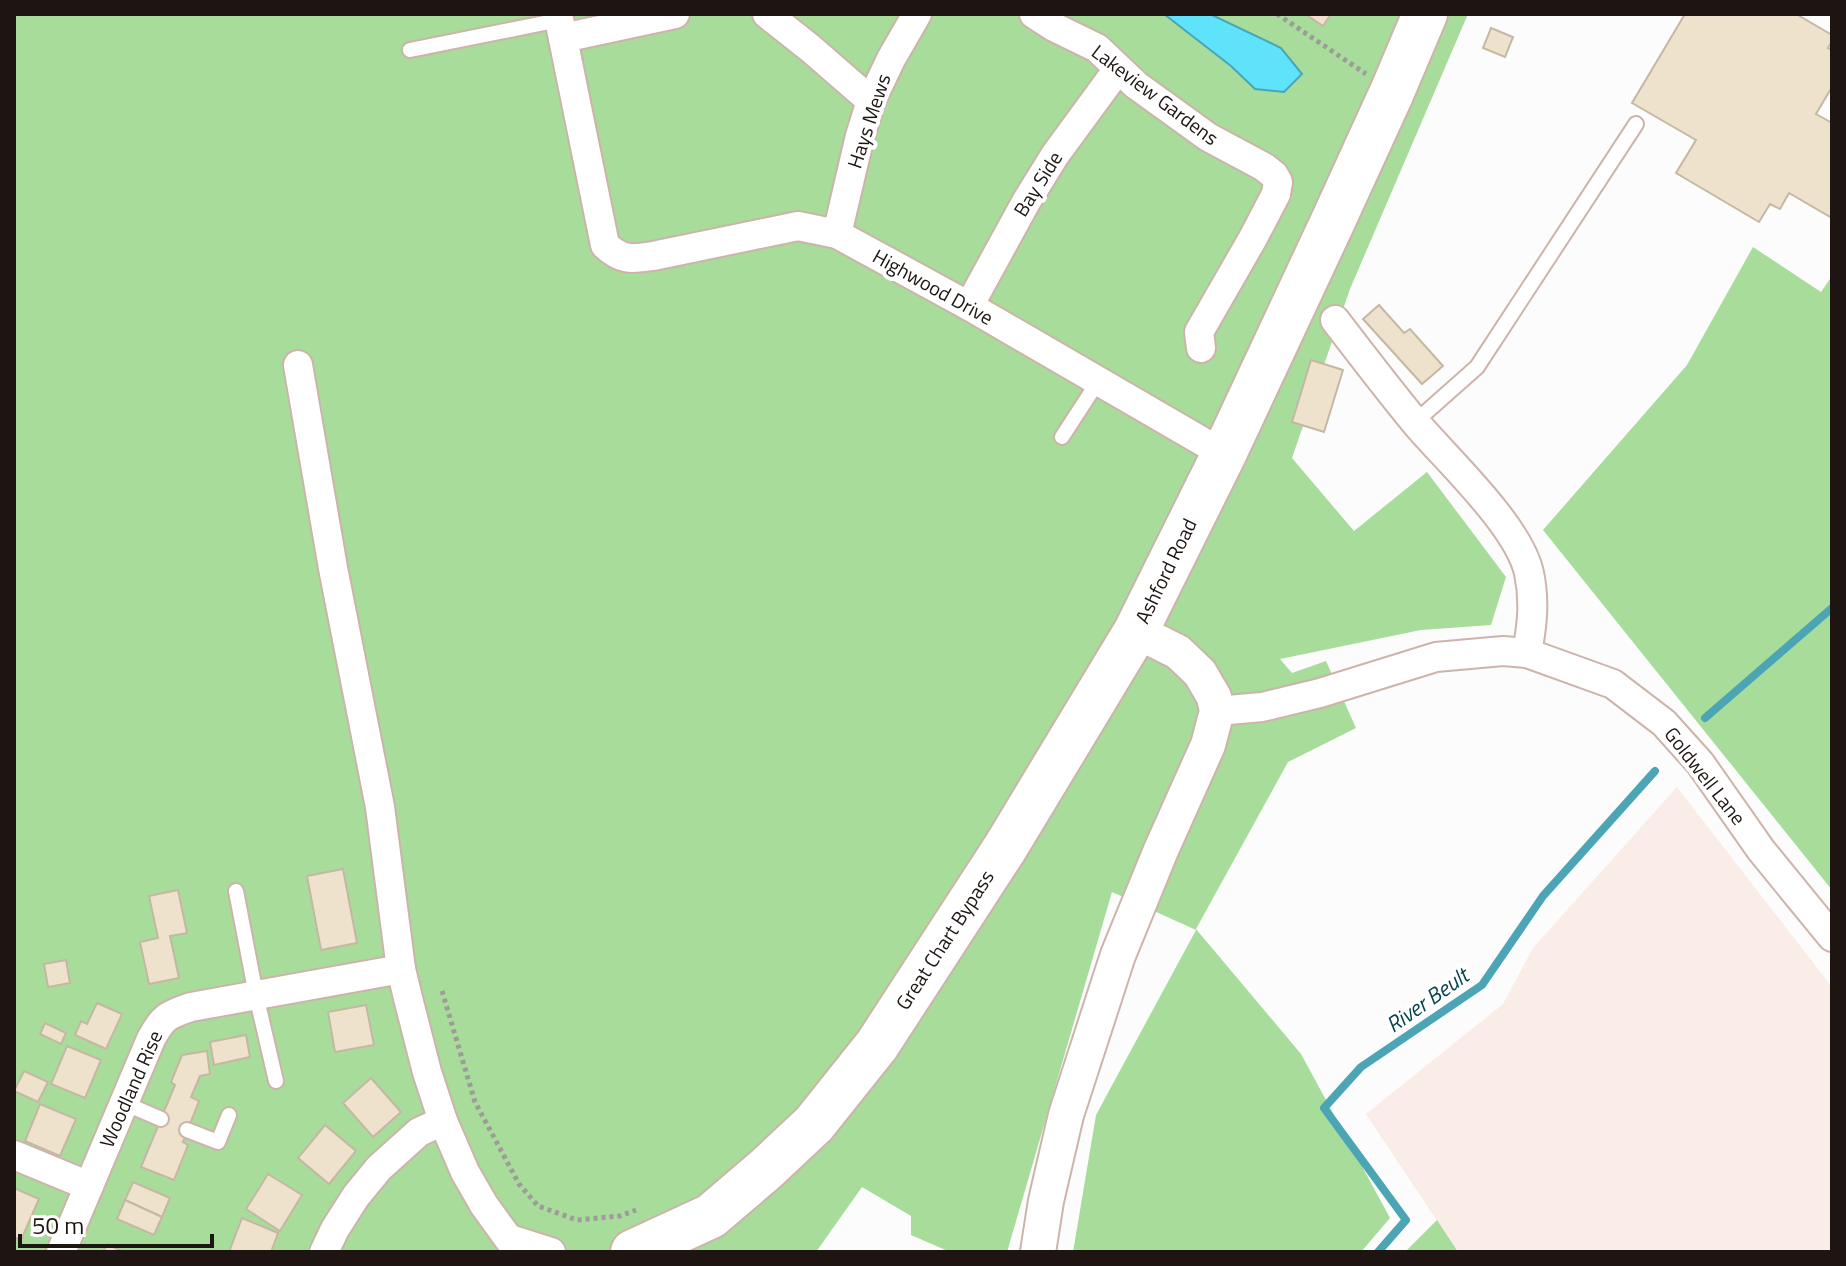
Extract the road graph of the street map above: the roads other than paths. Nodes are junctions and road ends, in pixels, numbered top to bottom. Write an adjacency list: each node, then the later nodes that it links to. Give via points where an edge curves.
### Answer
1 (675, 14): 6 (street)
2 (767, 14): 9 (street)
3 (917, 14): 9 (street, Hays Mews)
4 (1034, 14): 8 (street, Lakeview Gardens, via 1097,48)
5 (1425, 14): 19 (main road, Ashford Road)
6 (560, 24): 7 (lane); 11 (street, Highwood Drive, via 605,245 615,254 631,259 653,256 798,226)
7 (410, 50)
8 (1118, 69): 12 (street, Bay Side, via 1055,155); 14 (street, Lakeview Gardens, via 1208,137 1264,167 1278,182 1199,332)
9 (871, 101): 11 (street, Hays Mews)
10 (1636, 124): 17 (lane, via 1477,367)
11 (837, 234): 12 (street, Highwood Drive)
12 (969, 306): 16 (street, Highwood Drive)
13 (1335, 320): 17 (street)
14 (1201, 348)
15 (298, 365): 25 (street, via 380,807)
16 (1099, 380): 18 (lane); 19 (street, Highwood Drive)
17 (1415, 422): 21 (street, via 1518,545 1529,571 1534,613)
18 (1062, 437)
19 (1224, 454): 20 (main road, Ashford Road)
20 (1136, 631): 22 (street, Ashford Road, via 1178,652 1200,673); 35 (main road, Great Chart Bypass, via 1005,848 877,1045 814,1124)
21 (1527, 653): 22 (street, Goldwell Lane, via 1436,657 1306,697); 24 (street, Goldwell Lane, via 1613,684 1664,723)
22 (1217, 711): 41 (street, via 1208,745 1118,955 1066,1115)
23 (236, 891): 26 (lane)
24 (1832, 937)
25 (401, 969): 26 (street, Woodland Rise); 31 (street)
26 (256, 995): 27 (lane); 28 (street, Woodland Rise, via 191,1007 162,1019)
27 (276, 1081)
28 (124, 1103): 30 (lane); 34 (street, Woodland Rise)
29 (229, 1115): 32 (lane, via 218,1142)
30 (161, 1119)
31 (443, 1121): 36 (street, via 465,1172); 38 (street, via 419,1132 379,1168)
32 (187, 1130)
33 (14, 1155): 34 (street)
34 (89, 1186): 37 (street, Woodland Rise)
35 (700, 1234): 40 (main road, Great Chart Bypass)
36 (514, 1245): 39 (street)
37 (61, 1252)
38 (324, 1252)
39 (551, 1252)
40 (633, 1252)
41 (1038, 1252)

